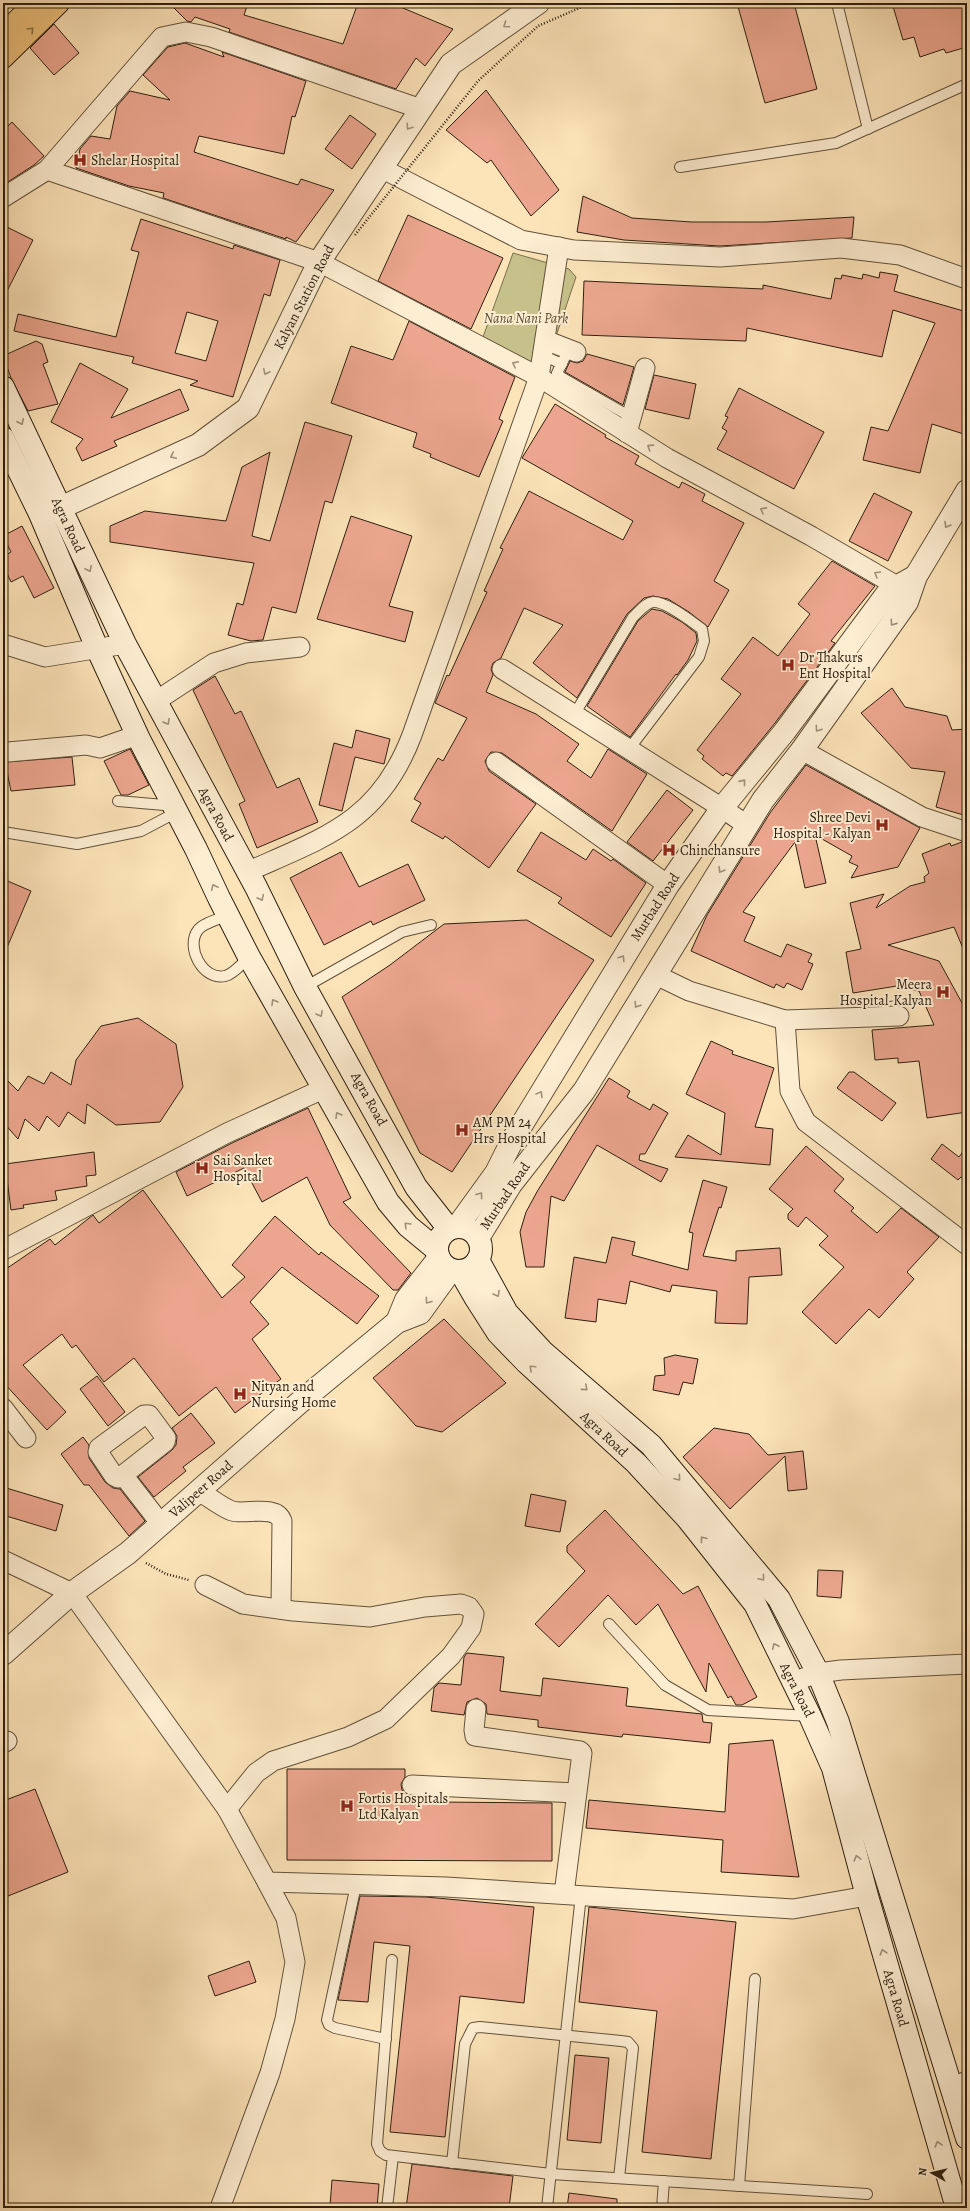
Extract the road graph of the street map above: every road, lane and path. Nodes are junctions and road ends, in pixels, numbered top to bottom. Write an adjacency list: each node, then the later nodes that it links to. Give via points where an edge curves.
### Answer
1 (36, 3): 6 (main road)
2 (58, 3): 7 (main road, one-way to 2)
3 (538, 3): 9 (main road, Kalyan Station Road, one-way to 9, via 450,64)
4 (591, 3): 15 (path, bridge, via 538,26 478,81)
5 (837, 3): 10 (lane)
6 (3, 35)
7 (3, 57)
8 (967, 84): 10 (lane)
9 (421, 109): 12 (main road, Kalyan Station Road, one-way to 12); 13 (street, via 211,37 186,32 162,37)
10 (868, 129): 11 (lane, via 836,143)
11 (680, 167)
12 (381, 168): 16 (street, via 521,240); 17 (main road, Kalyan Station Road)
13 (47, 170): 14 (street); 17 (street)
14 (4, 197)
15 (355, 235)
16 (559, 247): 18 (street, via 574,250 720,256 841,248 900,255); 19 (street)
17 (319, 262): 22 (street, one-way to 17); 30 (main road, Kalyan Station Road, one-way to 30, via 248,408 198,444)
18 (967, 279)
19 (544, 347): 20 (street); 22 (street)
20 (568, 357): 24 (lane, via 558,373)
21 (645, 368): 25 (street)
22 (539, 377): 24 (street); 50 (street, via 412,735 397,770 375,800 346,825 330,835)
23 (3, 387): 27 (main road, Agra Road, one-way to 27)
24 (596, 405): 25 (street)
25 (629, 425): 31 (street, one-way to 25, via 667,458)
26 (3, 438): 28 (main road, Agra Road)
27 (34, 451): 28 (main road); 30 (main road, Agra Road)
28 (13, 459): 30 (main road, Agra Road)
29 (967, 491): 31 (main road, Murbad Road, one-way to 31)
30 (50, 511): 33 (main road, Agra Road, one-way to 33); 35 (main road, Agra Road)
31 (908, 585): 41 (main road, Murbad Road, one-way to 41, via 907,602); 46 (main road, Murbad Road, one-way to 31, via 785,731 889,592)
32 (3, 644): 35 (street, via 45,657)
33 (126, 644): 35 (street); 37 (main road, Agra Road)
34 (300, 647): 37 (street, via 246,653 214,663)
35 (97, 648): 39 (main road, Agra Road)
36 (502, 670): 38 (street)
37 (156, 701): 50 (main road, Agra Road, one-way to 50)
38 (574, 715): 40 (street); 40 (lane, via 633,617 644,606 653,602 663,604 685,617 702,629 704,641 698,657)
39 (138, 735): 42 (street, via 100,748 86,745); 45 (main road, Agra Road)
40 (629, 749): 46 (street)
41 (802, 750): 47 (main road, Murbad Road, via 763,800); 49 (street, via 922,817)
42 (8, 752)
43 (496, 762): 51 (street)
44 (118, 801): 45 (lane)
45 (175, 807): 48 (lane, via 141,831 77,844); 52 (main road, Agra Road, one-way to 45)
46 (722, 808): 47 (street); 51 (main road, Murbad Road)
47 (748, 826): 55 (main road, Murbad Road, one-way to 55)
48 (3, 832)
49 (967, 832)
50 (247, 872): 56 (main road, Agra Road, one-way to 56)
51 (668, 885): 60 (main road, Murbad Road, one-way to 51, via 496,1173 513,1139)
52 (228, 915): 54 (main road, Agra Road); 54 (lane, via 198,929 193,940 196,958 205,970 214,976 226,976)
53 (431, 925): 56 (lane, via 402,932)
54 (249, 957): 59 (main road, Agra Road, one-way to 54)
55 (656, 975): 58 (street, via 696,993); 61 (main road, Murbad Road, one-way to 61, via 584,1091 511,1184)
56 (304, 987): 60 (main road, Agra Road, one-way to 60, via 416,1187)
57 (899, 1016): 58 (street)
58 (785, 1020): 62 (street, via 790,1091 806,1122)
59 (323, 1089): 63 (street, via 227,1133); 64 (main road, Agra Road, one-way to 59, via 408,1226 388,1202)
60 (453, 1228): 61 (main road, Agra Road, via 465,1228); 64 (main road, via 438,1241)
61 (478, 1238): 64 (main road, Agra Road, via 480,1245)
62 (967, 1245)
63 (3, 1250)
64 (453, 1262): 68 (main road, Valipeer Road, via 406,1300 397,1322 300,1402); 78 (main road, Agra Road, one-way to 78, via 507,1313 542,1351 650,1445 779,1598); 79 (main road, Agra Road, one-way to 64, via 755,1604 687,1518 636,1463 498,1333)
65 (3, 1408): 66 (street)
66 (26, 1438)
67 (123, 1475): 69 (street)
68 (199, 1491): 69 (main road, Valipeer Road); 74 (street, via 232,1511 261,1512 280,1517)
69 (161, 1524): 70 (main road, Valipeer Road)
70 (128, 1553): 72 (path, via 166,1574); 73 (main road, Valipeer Road)
71 (3, 1560): 73 (street)
72 (205, 1585): 74 (street, via 243,1604)
73 (72, 1593): 76 (main road, Valipeer Road); 84 (street)
74 (281, 1610): 84 (street, via 370,1617 425,1607 461,1604 469,1607 474,1614 472,1628 451,1656 386,1719 348,1737 273,1761 256,1773)
75 (609, 1624): 81 (lane, via 665,1686 708,1710)
76 (3, 1654)
77 (967, 1664): 78 (street)
78 (818, 1673): 79 (street); 93 (main road, Agra Road, via 838,1722)
79 (792, 1682): 81 (main road, Agra Road)
80 (476, 1709): 83 (street, via 476,1736 581,1752)
81 (810, 1716): 88 (main road, Agra Road, one-way to 81, via 833,1768)
82 (412, 1784): 83 (street)
83 (576, 1793): 87 (street)
84 (227, 1809): 85 (street)
85 (267, 1882): 86 (street); 102 (street, via 286,1918 295,1962 285,2019 270,2073)
86 (356, 1885): 87 (street, via 446,1887); 92 (lane, via 327,2020 329,2025 335,2028)
87 (573, 1895): 88 (street, via 793,1909); 91 (lane)
88 (867, 1896): 106 (main road, Agra Road, one-way to 88)
89 (392, 1960): 92 (lane)
90 (755, 1979): 100 (lane)
91 (565, 2035): 96 (lane, via 473,2028 465,2044); 97 (lane); 98 (lane, via 628,2042 633,2048)
92 (386, 2039): 95 (lane, via 377,2144 380,2150)
93 (959, 2079): 94 (main road, Agra Road)
94 (967, 2138)
95 (393, 2156): 96 (lane); 103 (lane)
96 (452, 2163): 97 (lane)
97 (551, 2174): 98 (lane); 104 (lane)
98 (619, 2178): 99 (lane)
99 (664, 2181): 100 (lane); 105 (lane)
100 (739, 2186): 101 (lane)
101 (867, 2194)
102 (220, 2208)
103 (387, 2208)
104 (547, 2208)
105 (662, 2208)
106 (957, 2208)

